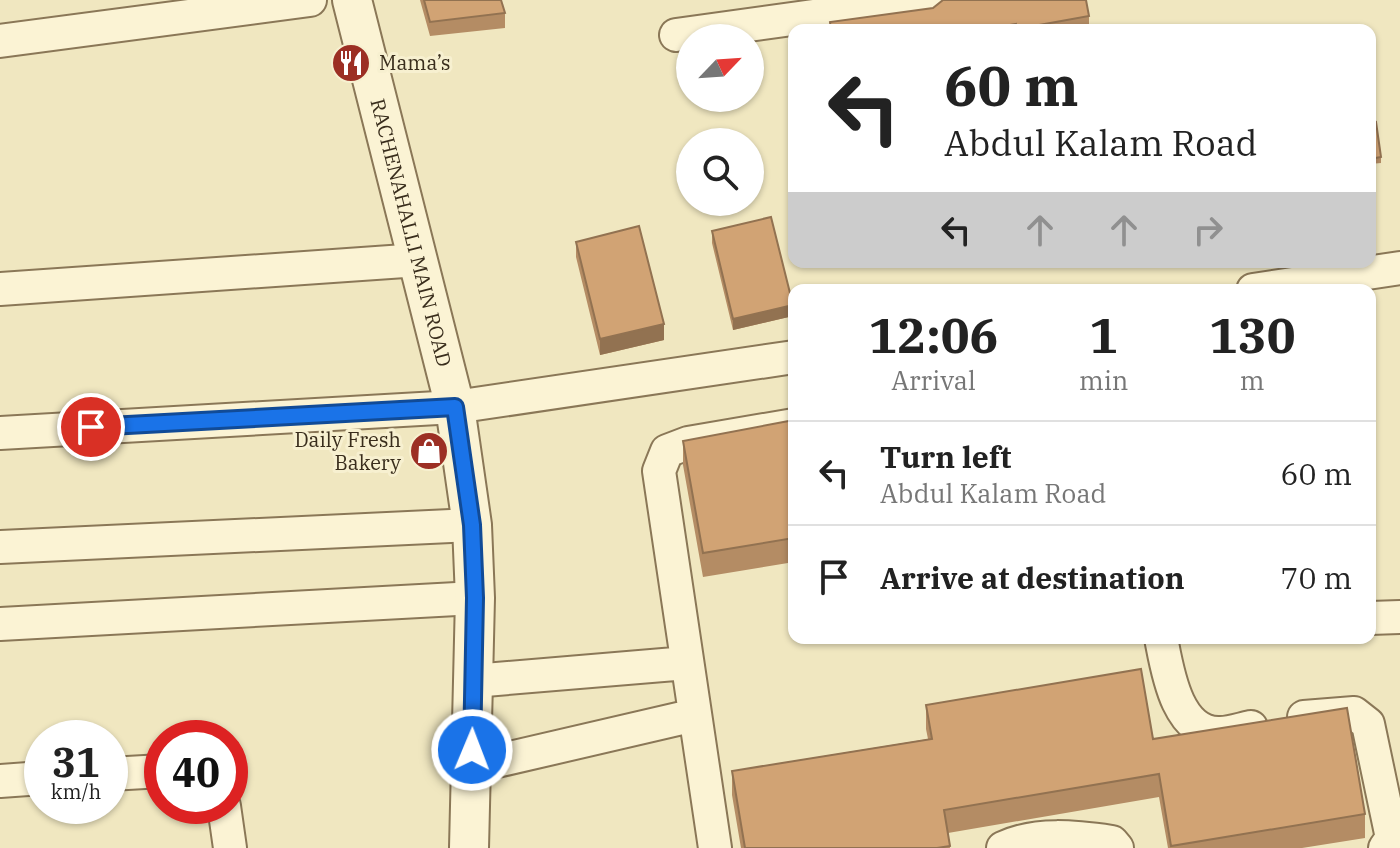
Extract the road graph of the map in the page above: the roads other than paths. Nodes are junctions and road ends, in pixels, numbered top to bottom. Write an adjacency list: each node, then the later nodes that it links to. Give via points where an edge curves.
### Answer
1 (310, 0): 5 (street)
2 (352, 0): 6 (street, RACHENAHALLI MAIN ROAD)
3 (930, 0): 4 (street)
4 (756, 24)
5 (0, 41)
6 (419, 260): 9 (street); 11 (street, RACHENAHALLI MAIN ROAD)
7 (1400, 268): 8 (street)
8 (1293, 284)
9 (0, 289)
10 (788, 358): 11 (street)
11 (455, 407): 13 (street); 14 (street, RACHENAHALLI MAIN ROAD)
12 (788, 426): 21 (street, via 667,451 659,471)
13 (0, 433)
14 (472, 525): 15 (street); 16 (street, RACHENAHALLI MAIN ROAD)
15 (0, 547)
16 (475, 598): 19 (street); 22 (street, RACHENAHALLI MAIN ROAD)
17 (1400, 617): 18 (street)
18 (1376, 618)
19 (0, 624)
20 (1162, 644): 33 (street, via 1171,692 1192,722 1216,734 1327,713 1354,713 1368,724 1392,838)
21 (687, 663): 22 (street); 23 (street)
22 (473, 681): 24 (street, RACHENAHALLI MAIN ROAD)
23 (695, 715): 24 (street); 30 (street)
24 (471, 767): 29 (street, RACHENAHALLI MAIN ROAD)
25 (24, 779): 26 (street)
26 (0, 781)
27 (227, 824): 28 (street)
28 (230, 848)
29 (469, 848)
30 (715, 848)
31 (1003, 848): 32 (street, via 1019,840 1073,837 1112,842)
32 (1117, 848)
33 (1385, 848)

